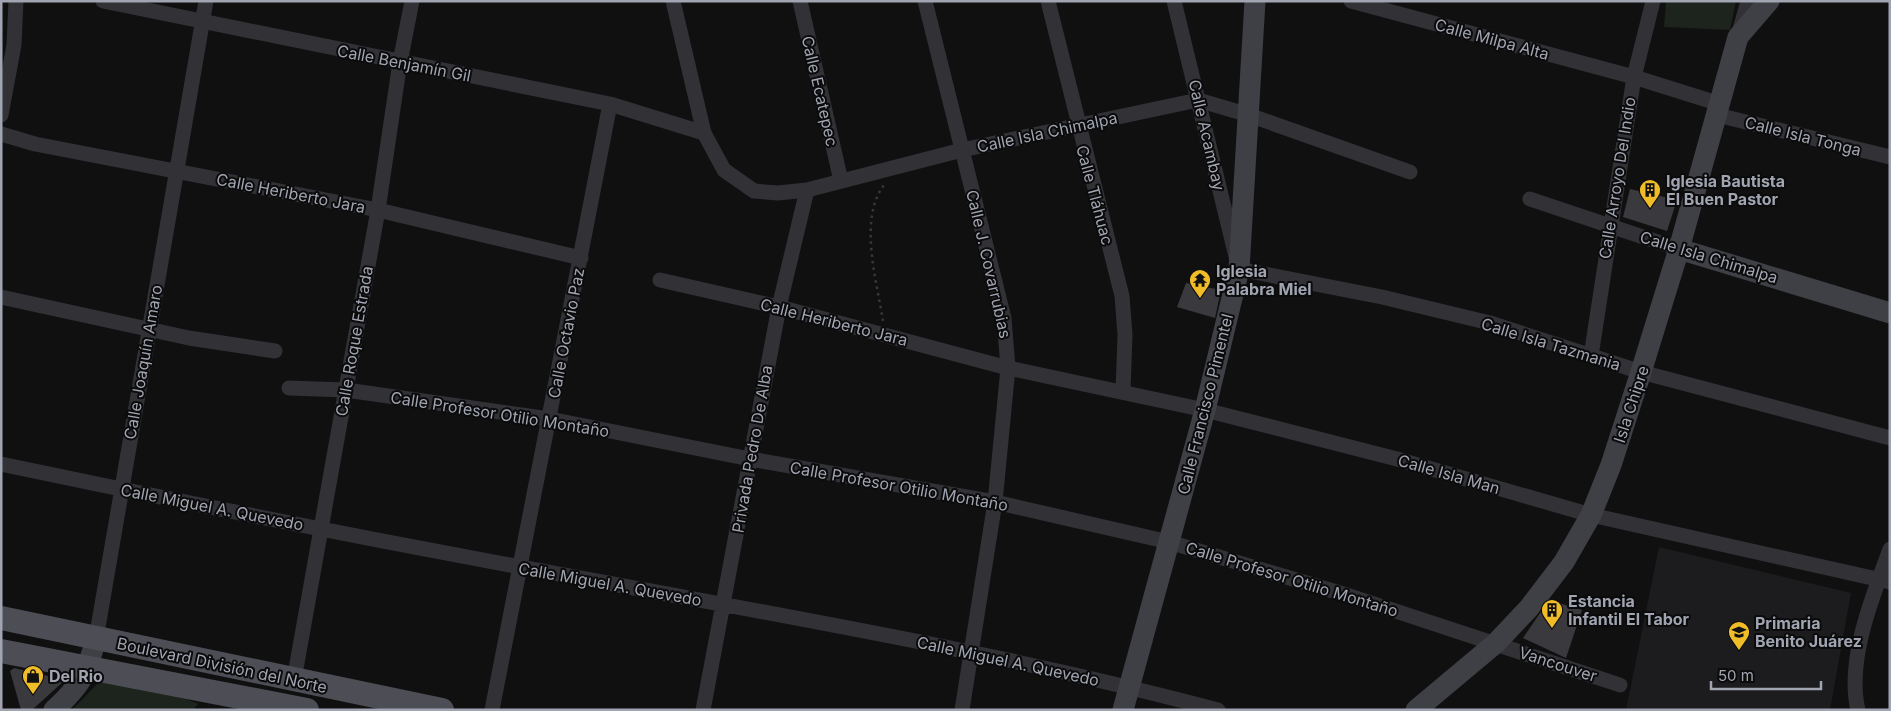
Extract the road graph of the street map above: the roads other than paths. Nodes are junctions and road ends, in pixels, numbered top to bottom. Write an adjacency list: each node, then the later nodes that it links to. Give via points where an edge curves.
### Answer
1 (16, 1): 22 (street, via 14,45)
2 (103, 1): 15 (street, Calle Benjamín Gil)
3 (206, 1): 15 (street, Calle Joaquín Amaro)
4 (412, 1): 17 (street, Calle Roque Estrada)
5 (674, 1): 25 (street, Calle Isla Chimalpa)
6 (800, 1): 31 (street, Calle Ecatepec)
7 (925, 1): 27 (street, Calle J. Covarrubias)
8 (1048, 1): 24 (street, Calle Tláhuac)
9 (1174, 1): 19 (street, Calle Acambay)
10 (1255, 1): 23 (street, Calle Francisco Pimentel)
11 (1350, 1): 18 (street, Calle Milpa Alta)
12 (1653, 1): 18 (street, Calle Arroyo Del Indio)
13 (1748, 1): 16 (street)
14 (1769, 1): 16 (street)
15 (203, 22): 17 (street, Calle Benjamín Gil); 29 (street, Calle Joaquín Amaro)
16 (1738, 37): 21 (street, Isla Chipre)
17 (400, 62): 20 (street, Calle Benjamín Gil); 34 (street, Calle Roque Estrada)
18 (1634, 77): 21 (street, Calle Isla Tonga); 35 (street, Calle Arroyo Del Indio)
19 (1198, 100): 23 (street, Calle Isla Chimalpa); 24 (street, Calle Isla Chimalpa); 38 (street, Calle Acambay)
20 (610, 104): 25 (street, Calle Benjamín Gil); 37 (street, Calle Octavio Paz)
21 (1718, 110): 28 (street, Calle Isla Tonga); 36 (street, Isla Chipre)
22 (1, 115)
23 (1249, 115): 30 (street, Calle Isla Chimalpa); 38 (street, Calle Francisco Pimentel)
24 (1077, 125): 27 (street, Calle Isla Chimalpa); 50 (street, Calle Tláhuac, via 1122,296 1125,335)
25 (704, 133): 32 (street, Calle Isla Chimalpa, via 724,170 754,191)
26 (1, 134): 29 (street, Calle Heriberto Jara, via 35,144)
27 (962, 150): 31 (street, Calle Isla Chimalpa); 46 (street, Calle J. Covarrubias, via 1004,318)
28 (1890, 157)
29 (178, 171): 34 (street, Calle Heriberto Jara); 43 (street, Calle Joaquín Amaro)
30 (1410, 172)
31 (841, 181): 32 (street, Calle Isla Chimalpa)
32 (807, 190): 41 (street, Privada Pedro De Alba)
33 (1530, 199): 35 (street, Calle Isla Chimalpa)
34 (378, 210): 37 (street, Calle Heriberto Jara); 49 (street, Calle Roque Estrada)
35 (1609, 226): 36 (street, Calle Isla Chimalpa); 45 (street, Calle Arroyo Del Indio)
36 (1679, 249): 42 (street, Calle Isla Chimalpa); 47 (street, Isla Chipre)
37 (581, 258): 52 (street, Calle Octavio Paz)
38 (1239, 269): 45 (street, Calle Isla Tazmania, via 1382,297 1490,323); 51 (street, Calle Francisco Pimentel)
39 (660, 280): 41 (street, Calle Heriberto Jara)
40 (1, 297): 43 (street)
41 (779, 307): 46 (street, Calle Heriberto Jara); 54 (street, Privada Pedro De Alba)
42 (1890, 313)
43 (148, 328): 44 (street, via 189,338); 56 (street, Calle Joaquín Amaro)
44 (276, 351)
45 (1591, 356): 47 (street, Calle Isla Tazmania)
46 (1008, 368): 50 (street, Calle Isla Man); 57 (street, Calle J. Covarrubias)
47 (1641, 372): 53 (street, Calle Isla Tazmania); 58 (street, Isla Chipre)
48 (288, 388): 49 (street, Calle Profesor Otilio Montaño)
49 (346, 390): 52 (street, Calle Profesor Otilio Montaño); 59 (street, Calle Roque Estrada)
50 (1123, 391): 51 (street, Calle Isla Man)
51 (1205, 410): 58 (street, Calle Isla Man, via 1396,459); 60 (street, Calle Francisco Pimentel)
52 (550, 419): 54 (street, Calle Profesor Otilio Montaño); 62 (street, Calle Octavio Paz)
53 (1890, 438)
54 (750, 459): 57 (street, Calle Profesor Otilio Montaño); 64 (street, Privada Pedro De Alba)
55 (1, 464): 56 (street, Calle Miguel A. Quevedo)
56 (121, 489): 59 (street, Calle Miguel A. Quevedo); 66 (street, Calle Joaquín Amaro)
57 (995, 502): 60 (street, Calle Profesor Otilio Montaño); 69 (street, Calle J. Covarrubias)
58 (1591, 516): 63 (street, Calle Isla Man); 67 (street, Isla Chipre, via 1564,562)
59 (320, 528): 62 (street, Calle Miguel A. Quevedo); 71 (street, Calle Roque Estrada)
60 (1169, 542): 67 (street, Calle Profesor Otilio Montaño); 73 (street, Calle Francisco Pimentel)
61 (1890, 549): 63 (street)
62 (520, 567): 64 (street, Calle Miguel A. Quevedo); 77 (street, Calle Octavio Paz)
63 (1884, 580): 83 (street, via 1858,651 1855,688)
64 (724, 605): 69 (street, Calle Miguel A. Quevedo); 78 (street, Privada Pedro De Alba)
65 (1, 618): 66 (main road, Boulevard División del Norte)
66 (96, 639): 70 (street, Calle Joaquín Amaro); 71 (main road, Boulevard División del Norte)
67 (1496, 644): 72 (street, Vancouver); 82 (street, Isla Chipre)
68 (1, 651): 70 (main road, Boulevard División del Norte)
69 (971, 652): 73 (street, Calle Miguel A. Quevedo); 79 (street, Calle J. Covarrubias)
70 (88, 669): 74 (street, Calle Joaquín Amaro, via 76,690); 75 (main road, Boulevard División del Norte)
71 (294, 680): 76 (main road, Boulevard División del Norte)
72 (1620, 684)
73 (1128, 686): 80 (street, Calle Francisco Pimentel); 81 (street, Calle Miguel A. Quevedo)
74 (54, 710)
75 (307, 710)
76 (442, 710)
77 (492, 710)
78 (704, 710)
79 (962, 710)
80 (1123, 710)
81 (1218, 710)
82 (1416, 710)
83 (1858, 710)

